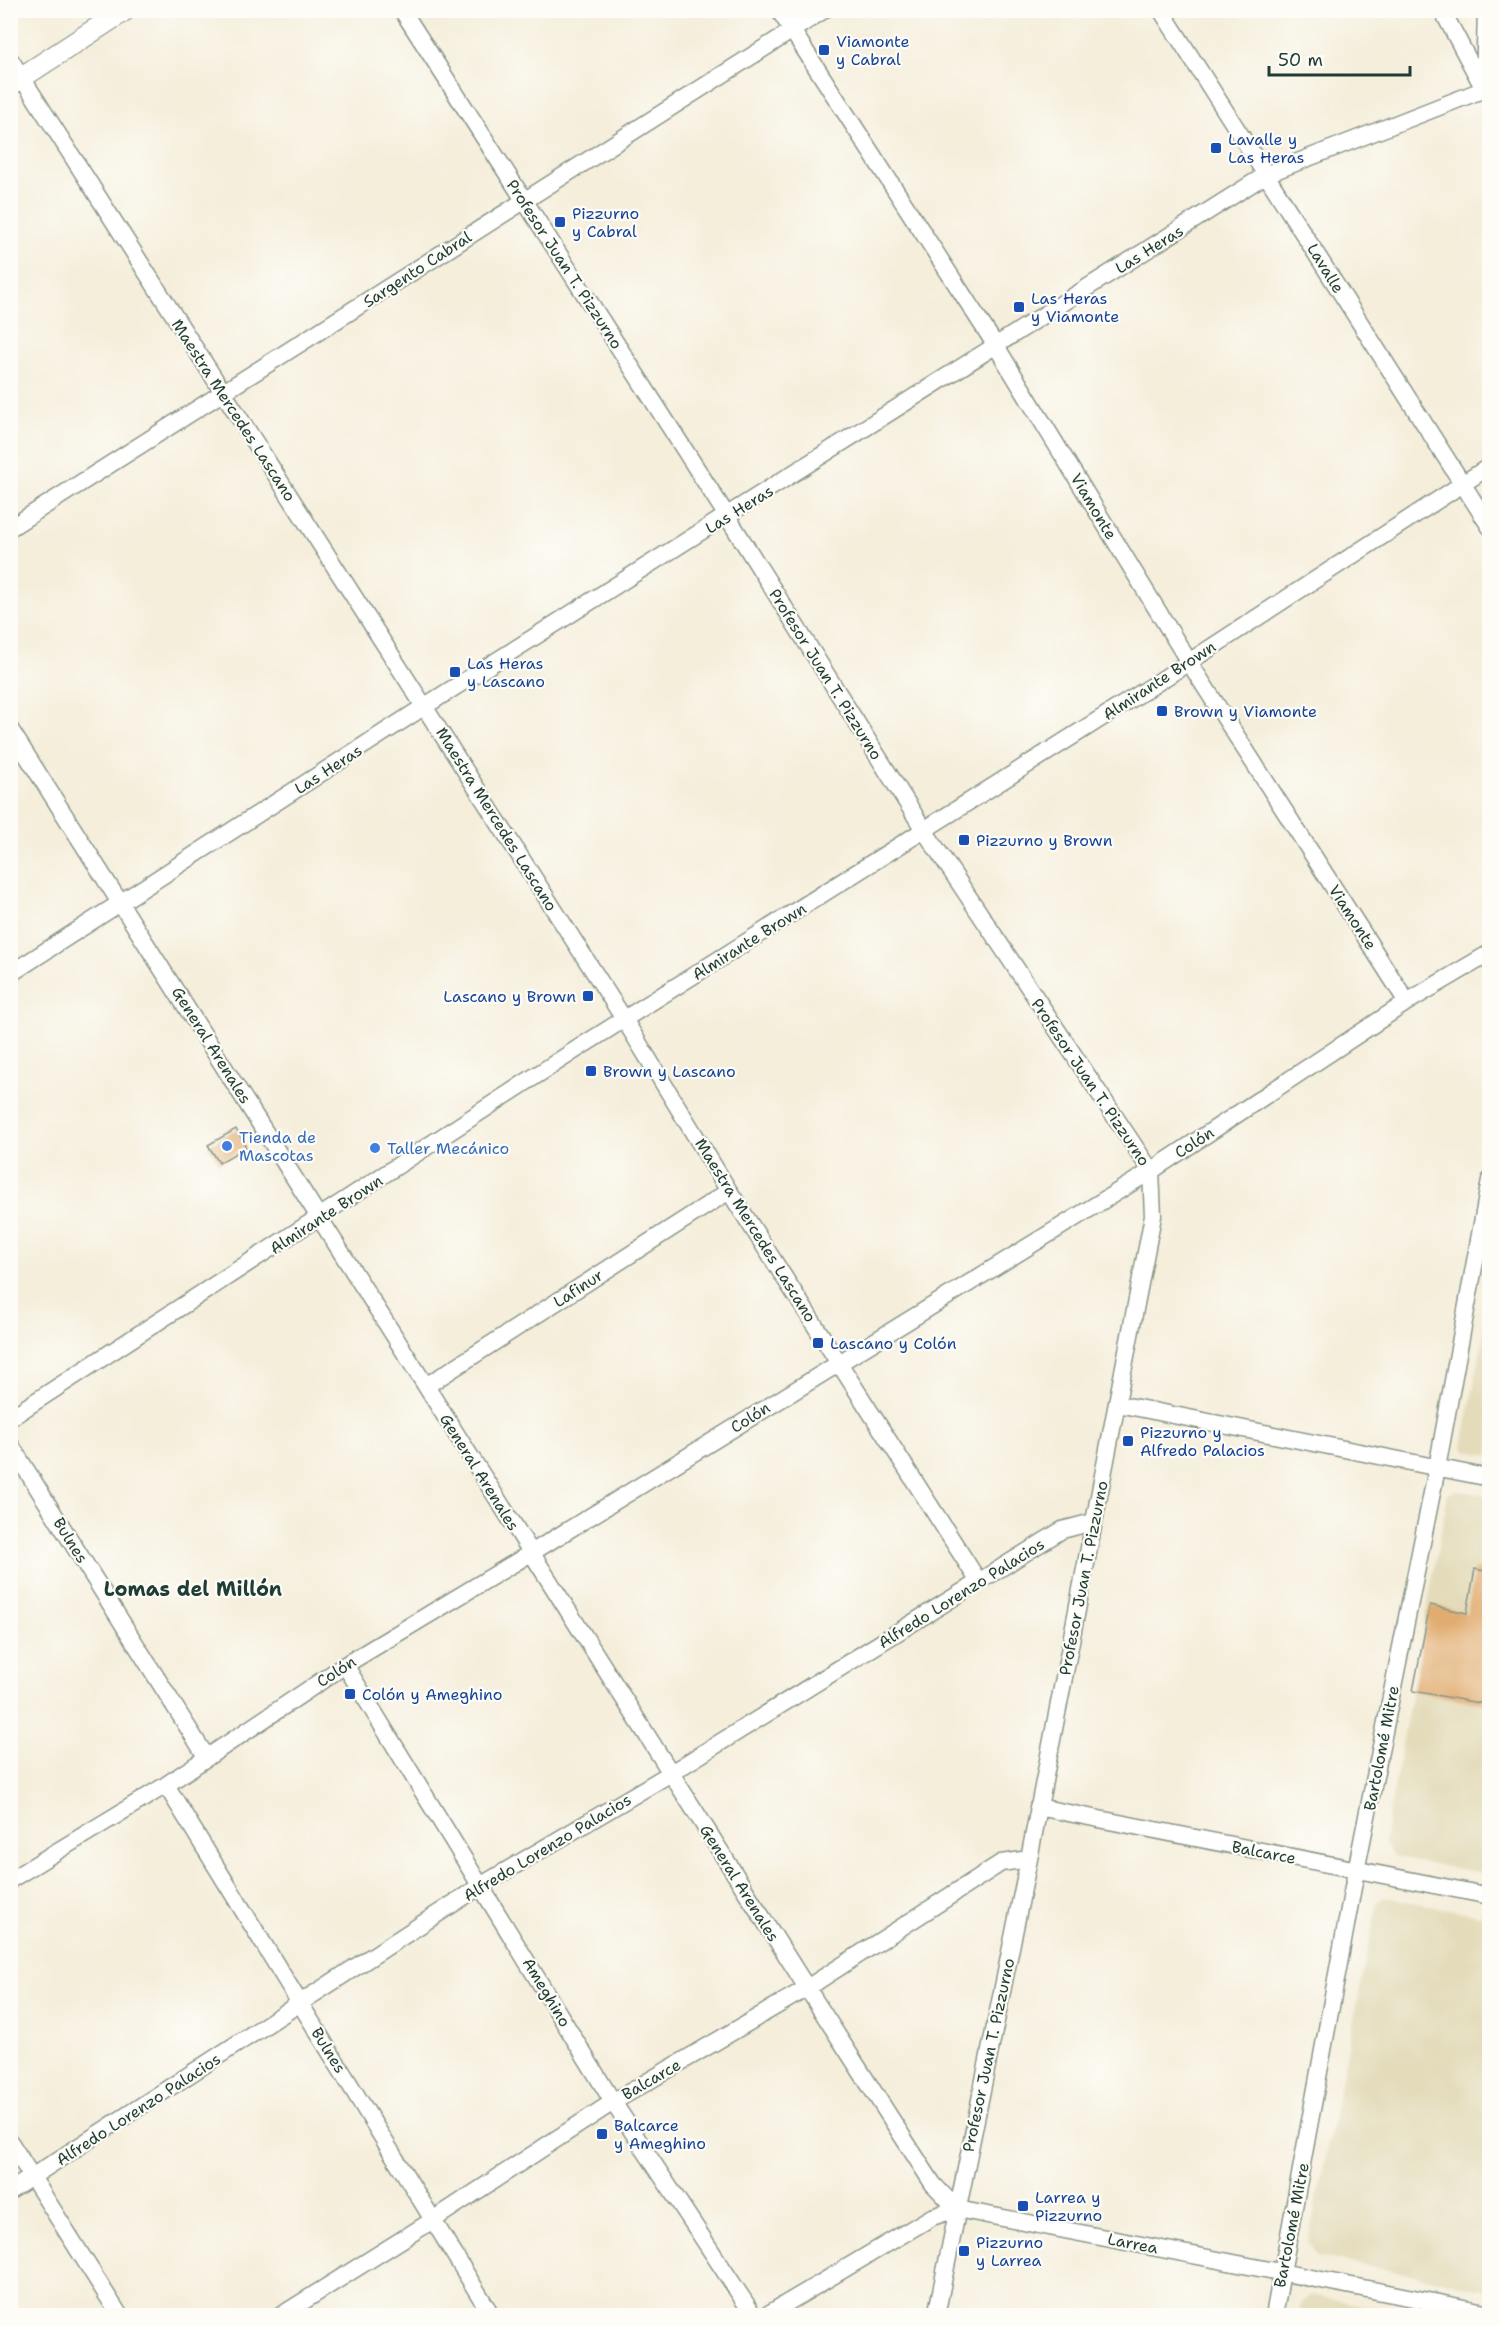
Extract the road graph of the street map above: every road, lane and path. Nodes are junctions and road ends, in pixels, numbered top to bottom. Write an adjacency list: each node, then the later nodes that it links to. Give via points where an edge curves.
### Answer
1 (125, 10): 10 (street)
2 (402, 10): 13 (street, Profesor Juan T. Pizzurno)
3 (779, 10): 8 (street, Viamonte)
4 (824, 10): 8 (street, Sargento Cabral)
5 (1161, 10): 12 (street, Lavalle)
6 (1443, 10): 11 (street)
7 (1486, 10): 11 (street)
8 (792, 31): 13 (street, Sargento Cabral); 14 (street, Viamonte)
9 (10, 59): 10 (street, Maestra Mercedes Lascano)
10 (16, 81): 15 (street, Maestra Mercedes Lascano)
11 (1486, 88): 12 (street, Las Heras)
12 (1267, 174): 14 (street, Las Heras); 17 (street, Lavalle)
13 (524, 201): 15 (street, Sargento Cabral); 18 (street, Profesor Juan T. Pizzurno)
14 (996, 346): 18 (street, Las Heras); 21 (street, Viamonte)
15 (223, 394): 20 (street, Sargento Cabral); 22 (street, Maestra Mercedes Lascano)
16 (1490, 466): 17 (street, Almirante Brown)
17 (1462, 484): 19 (street, Lavalle); 21 (street, Almirante Brown)
18 (727, 516): 22 (street, Las Heras); 24 (street, Profesor Juan T. Pizzurno)
19 (1490, 527)
20 (10, 528)
21 (1189, 662): 24 (street, Almirante Brown); 28 (street, Viamonte)
22 (425, 706): 25 (street, Las Heras); 29 (street, Maestra Mercedes Lascano)
23 (10, 729): 25 (street, General Arenales)
24 (924, 830): 29 (street, Almirante Brown); 30 (street, Profesor Juan T. Pizzurno)
25 (122, 902): 27 (street, Las Heras); 33 (street, General Arenales)
26 (1490, 953): 28 (street, Colón)
27 (10, 974)
28 (1407, 1002): 30 (street, Colón)
29 (624, 1020): 32 (street, Maestra Mercedes Lascano); 33 (street, Almirante Brown)
30 (1151, 1171): 34 (street, Colón); 36 (street, Profesor Juan T. Pizzurno, via 1153,1216)
31 (1490, 1180): 39 (street, Bartolomé Mitre)
32 (729, 1191): 34 (street, Maestra Mercedes Lascano); 35 (street, Lafinur)
33 (320, 1218): 35 (street, General Arenales); 37 (street, Almirante Brown)
34 (838, 1362): 42 (street, Colón); 43 (street, Maestra Mercedes Lascano)
35 (426, 1386): 42 (street, General Arenales)
36 (1118, 1404): 39 (street); 41 (street, Profesor Juan T. Pizzurno)
37 (10, 1418)
38 (10, 1444): 45 (street, Bulnes)
39 (1437, 1468): 40 (street); 50 (street, Bartolomé Mitre)
40 (1490, 1478)
41 (1093, 1522): 43 (street, Alfredo Lorenzo Palacios, via 1062,1530); 48 (street, Profesor Juan T. Pizzurno)
42 (531, 1553): 44 (street, Colón); 46 (street, General Arenales)
43 (979, 1582): 46 (street, Alfredo Lorenzo Palacios)
44 (345, 1665): 45 (street, Colón); 52 (street, Ameghino)
45 (207, 1758): 47 (street, Colón)
46 (670, 1773): 52 (street, Alfredo Lorenzo Palacios); 54 (street, General Arenales)
47 (166, 1785): 51 (street, Colón); 55 (street, Bulnes)
48 (1038, 1807): 49 (street, Profesor Juan T. Pizzurno); 50 (street, Balcarce)
49 (1029, 1859): 54 (street, Balcarce, via 1001,1863); 60 (street, Profesor Juan T. Pizzurno)
50 (1356, 1871): 53 (street, Balcarce); 62 (street, Bartolomé Mitre)
51 (10, 1880)
52 (482, 1885): 55 (street, Alfredo Lorenzo Palacios); 56 (street, Ameghino)
53 (1490, 1896)
54 (807, 1988): 56 (street, Balcarce); 60 (street, General Arenales, via 933,2184)
55 (300, 2004): 58 (street, Alfredo Lorenzo Palacios); 61 (street, Bulnes)
56 (613, 2102): 61 (street, Balcarce); 67 (street, Ameghino)
57 (10, 2142): 58 (street)
58 (33, 2177): 59 (street, Alfredo Lorenzo Palacios); 64 (street)
59 (10, 2191)
60 (957, 2209): 62 (street, Larrea); 68 (street, via 932,2217); 69 (street, Profesor Juan T. Pizzurno)
61 (433, 2220): 65 (street, Balcarce); 66 (street, Bulnes)
62 (1283, 2271): 63 (street, Larrea); 70 (street, Bartolomé Mitre)
63 (1490, 2313)
64 (120, 2316)
65 (280, 2316)
66 (492, 2316)
67 (754, 2316)
68 (765, 2316)
69 (936, 2316)
70 (1274, 2316)

